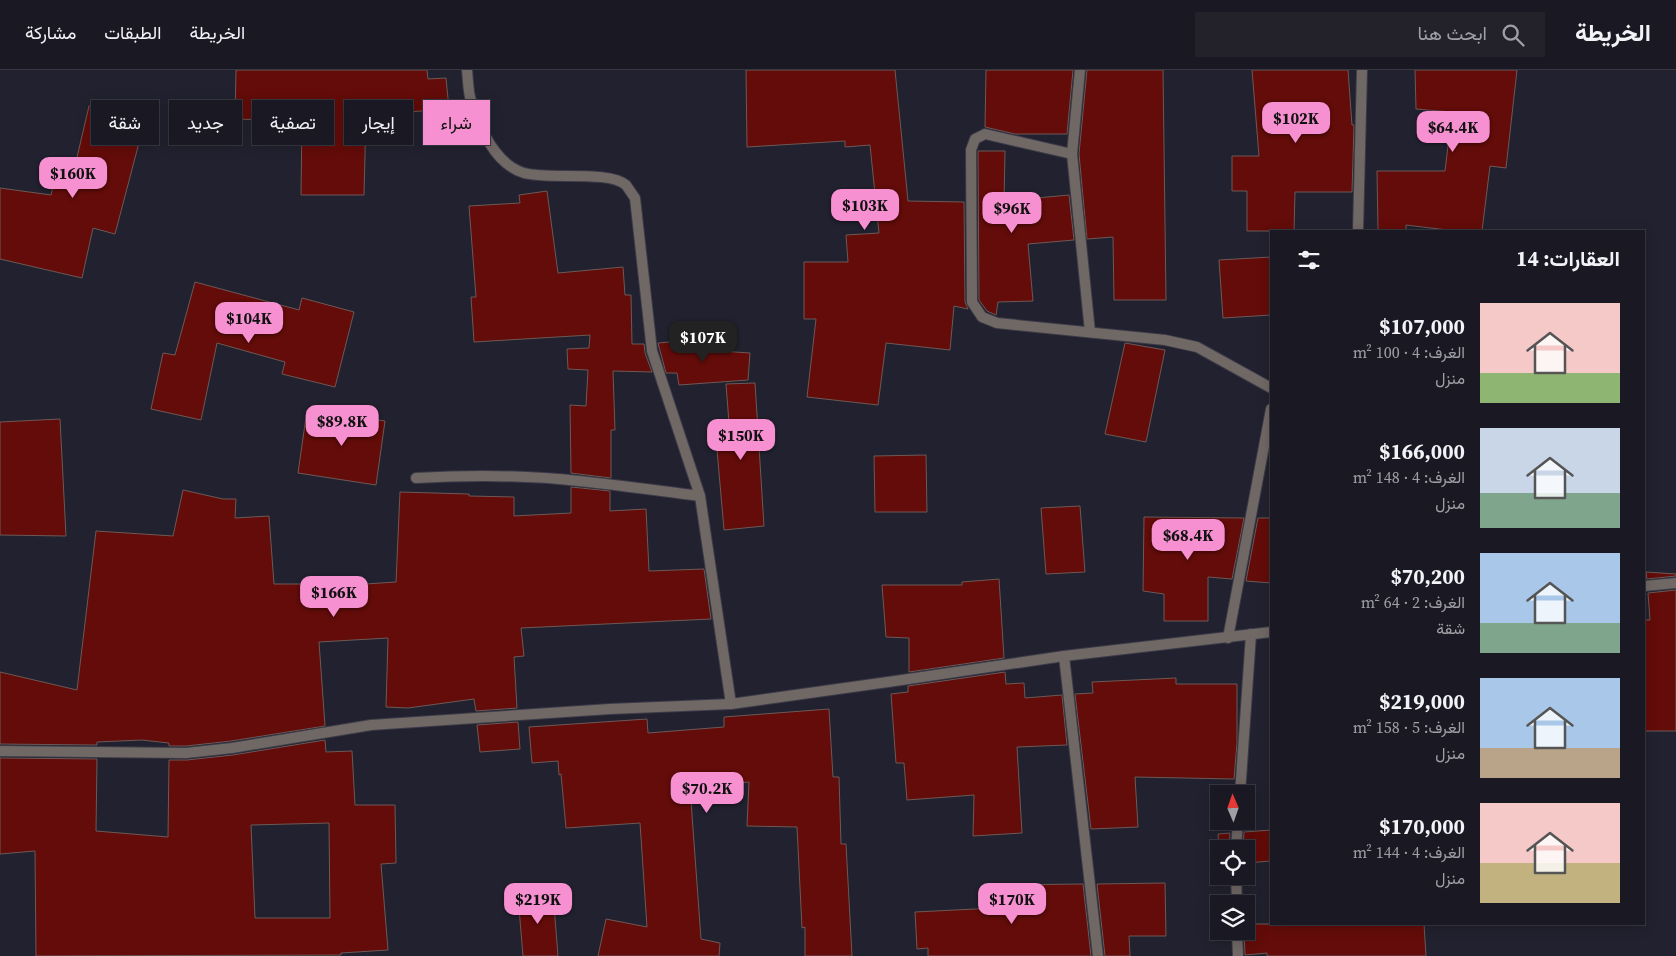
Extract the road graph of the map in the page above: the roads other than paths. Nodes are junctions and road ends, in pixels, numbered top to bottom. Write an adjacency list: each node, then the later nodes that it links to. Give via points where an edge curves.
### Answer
1 (467, 70): 10 (street, via 470,96 485,135 502,161 523,173 605,177 625,184 635,198 652,351)
2 (1080, 70): 4 (street)
3 (1362, 70): 5 (street)
4 (1072, 154): 6 (street); 6 (street, via 985,134 976,139 971,150 972,302 982,316 998,323)
5 (1358, 230)
6 (1090, 332): 7 (street, via 1197,347)
7 (1270, 387)
8 (1270, 414): 15 (street)
9 (416, 478): 10 (street, via 498,476 569,480)
10 (700, 496): 17 (street)
11 (1676, 583): 12 (street)
12 (1645, 586)
13 (1270, 632): 14 (street)
14 (1251, 634): 15 (street); 19 (street)
15 (1228, 638): 16 (street)
16 (1064, 656): 17 (street); 21 (street)
17 (731, 704): 18 (street, via 371,725 186,753)
18 (0, 751)
19 (1241, 785)
20 (1237, 940): 22 (street)
21 (1098, 956)
22 (1238, 956)

